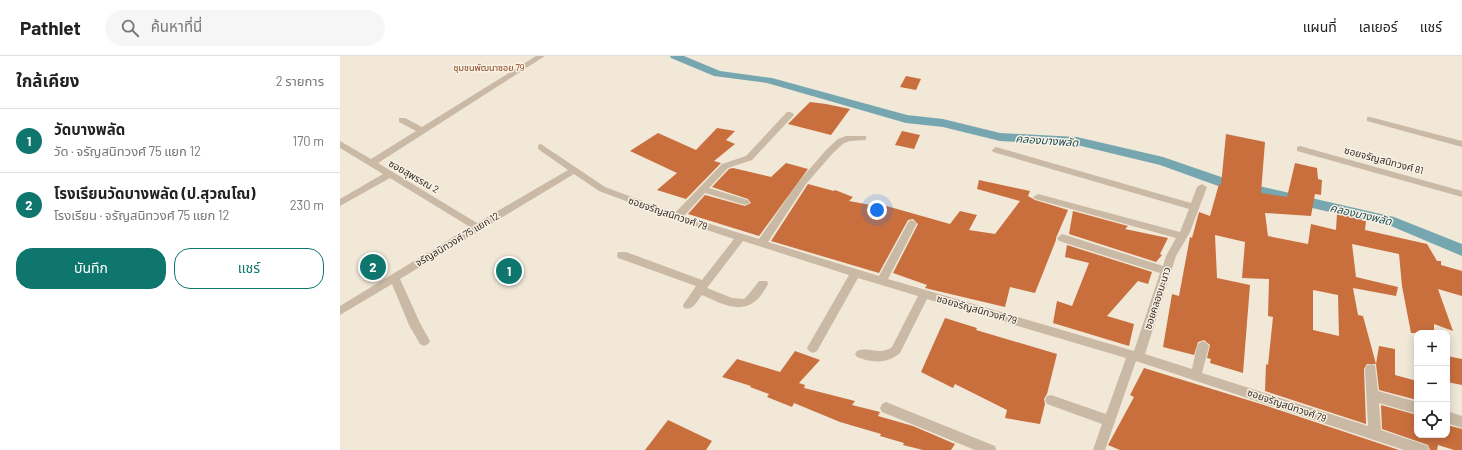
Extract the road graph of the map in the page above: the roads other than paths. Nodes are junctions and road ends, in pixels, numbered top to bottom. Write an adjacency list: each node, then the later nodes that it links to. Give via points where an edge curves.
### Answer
1 (541, 56): 5 (street)
2 (790, 114): 16 (street, via 749,158 725,166)
3 (1370, 118): 8 (street)
4 (402, 120): 5 (street)
5 (422, 131): 12 (street)
6 (863, 138): 28 (street, via 841,141 830,151 803,182)
7 (340, 144): 12 (street, ซอยสุพรรณ 2)
8 (1462, 144)
9 (541, 147): 13 (street, ซอยจรัญสนิทวงศ์ 79)
10 (1300, 149): 17 (street, ซอยจรัญสนิทวงศ์ 81)
11 (996, 150): 21 (street)
12 (371, 163): 14 (street, ซอยสุพรรณ 2)
13 (575, 170): 22 (street, ซอยจรัญสนิทวงศ์ 79, via 614,194); 24 (street, จรัญสนิทวงศ์ 75 แยก 12)
14 (390, 174): 20 (street); 24 (street, ซอยสุพรรณ 2)
15 (1202, 187): 21 (street, ซอยคลองมะนาว)
16 (702, 189): 19 (street); 22 (street)
17 (1462, 194)
18 (1038, 197): 27 (street)
19 (745, 202)
20 (340, 203)
21 (1194, 207): 27 (street, ซอยคลองมะนาว, via 1185,232)
22 (677, 217): 25 (street, ซอยจรัญสนิทวงศ์ 79)
23 (912, 223): 33 (street)
24 (477, 227): 32 (street, จรัญสนิทวงศ์ 75 แยก 12)
25 (740, 238): 28 (street, ซอยจรัญสนิทวงศ์ 79); 35 (street)
26 (1062, 238): 30 (street)
27 (1180, 238): 30 (street, ซอยคลองมะนาว)
28 (761, 244): 31 (street, ซอยจรัญสนิทวงศ์ 79)
29 (622, 255): 35 (street)
30 (1166, 271): 43 (street, ซอยคลองมะนาว)
31 (855, 273): 33 (street, ซอยจรัญสนิทวงศ์ 79); 41 (street)
32 (394, 277): 38 (street, จรัญสนิทวงศ์ 75 แยก 12); 39 (street)
33 (882, 281): 36 (street, ซอยจรัญสนิทวงศ์ 79)
34 (764, 284): 35 (street, via 745,304 737,304)
35 (702, 287): 37 (street)
36 (925, 293): 42 (street, via 892,354 881,357); 43 (street, ซอยจรัญสนิทวงศ์ 79)
37 (688, 305)
38 (340, 311)
39 (424, 341)
40 (1203, 346): 45 (street)
41 (813, 348)
42 (861, 354)
43 (1136, 356): 45 (street, ซอยจรัญสนิทวงศ์ 79); 51 (street, ซอยคลองมะนาว)
44 (1370, 369): 46 (street)
45 (1196, 375): 53 (street, ซอยจรัญสนิทวงศ์ 79)
46 (1372, 395): 48 (street); 53 (street)
47 (1051, 400): 51 (street)
48 (1414, 407)
49 (886, 408): 54 (street)
50 (1450, 418): 52 (street)
51 (1109, 422): 55 (street, ซอยคลองมะนาว)
52 (1462, 422)
53 (1375, 434): 56 (street, ซอยจรัญสนิทวงศ์ 79)
54 (990, 450)
55 (1099, 450)
56 (1423, 450)

